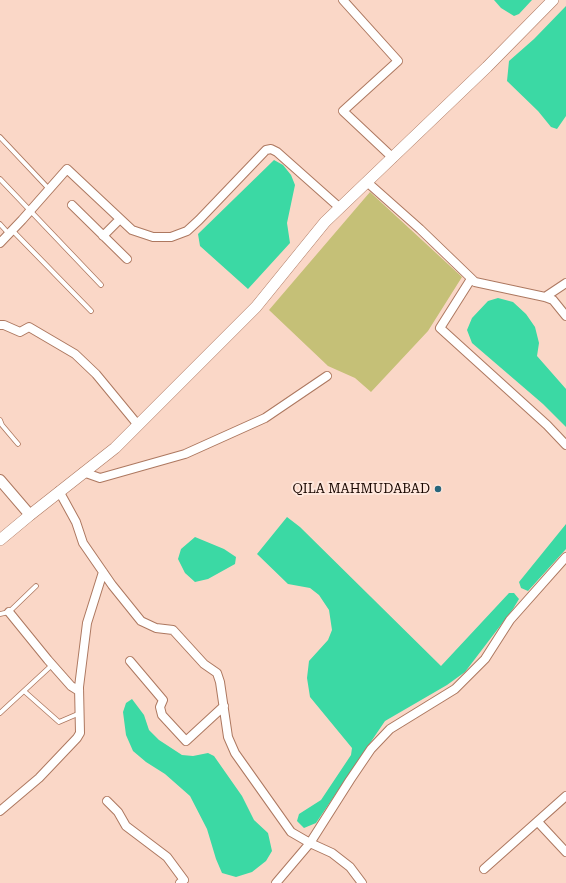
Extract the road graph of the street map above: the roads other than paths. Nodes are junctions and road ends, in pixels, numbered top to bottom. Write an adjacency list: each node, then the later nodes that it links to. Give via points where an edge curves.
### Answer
1 (343, 0): 4 (street, via 398,61 343,111)
2 (553, 0): 4 (main road, via 487,68)
3 (0, 137): 7 (lane)
4 (393, 158): 6 (main road)
5 (0, 179): 10 (lane)
6 (367, 182): 9 (main road); 17 (street)
7 (49, 189): 10 (street); 11 (street, via 67,169)
8 (72, 205): 14 (street)
9 (340, 208): 11 (street, via 271,149 266,150 187,231 171,237 153,237 132,230); 26 (main road, via 325,222 256,307)
10 (30, 211): 13 (street); 19 (lane)
11 (120, 219): 14 (street)
12 (0, 224): 13 (lane)
13 (10, 232): 15 (street); 21 (lane)
14 (103, 236): 16 (street)
15 (0, 243)
16 (127, 259)
17 (471, 279): 20 (street); 28 (street, via 440,328)
18 (566, 283): 20 (street)
19 (101, 285)
20 (546, 297): 22 (street, via 553,300)
21 (91, 311)
22 (566, 316)
23 (0, 325): 26 (street, via 20,332 28,327 75,354 96,374)
24 (327, 376): 29 (street, via 265,418 184,454 100,478)
25 (0, 420): 27 (lane)
26 (138, 425): 29 (main road, via 115,448)
27 (18, 444)
28 (566, 445)
29 (83, 472): 31 (main road)
30 (0, 480): 32 (street)
31 (59, 491): 32 (main road); 35 (street, via 76,522 83,543)
32 (30, 515): 33 (main road)
33 (0, 540)
34 (566, 557): 50 (street, via 510,620 485,658 455,689 390,729 372,749)
35 (103, 572): 42 (street, via 87,623); 43 (street, via 141,621 156,628 173,630 204,664 217,673)
36 (36, 586): 37 (lane)
37 (9, 612): 38 (lane); 40 (street)
38 (0, 614)
39 (130, 661): 43 (street, via 163,700 160,707 162,715 186,741)
40 (52, 665): 41 (lane); 42 (street)
41 (24, 691): 44 (lane); 45 (lane, via 59,722)
42 (79, 691): 45 (street)
43 (224, 706): 50 (street, via 228,737 235,753 291,832)
44 (0, 713)
45 (80, 713): 48 (street, via 80,733 77,738 39,778)
46 (566, 796): 49 (street)
47 (107, 801): 53 (street, via 118,812 126,826 167,856 184,880)
48 (0, 811)
49 (538, 822): 51 (street); 52 (street)
50 (310, 843): 54 (street); 55 (street, via 332,853 350,868)
51 (566, 852)
52 (484, 869)
53 (180, 883)
54 (276, 883)
55 (362, 883)

